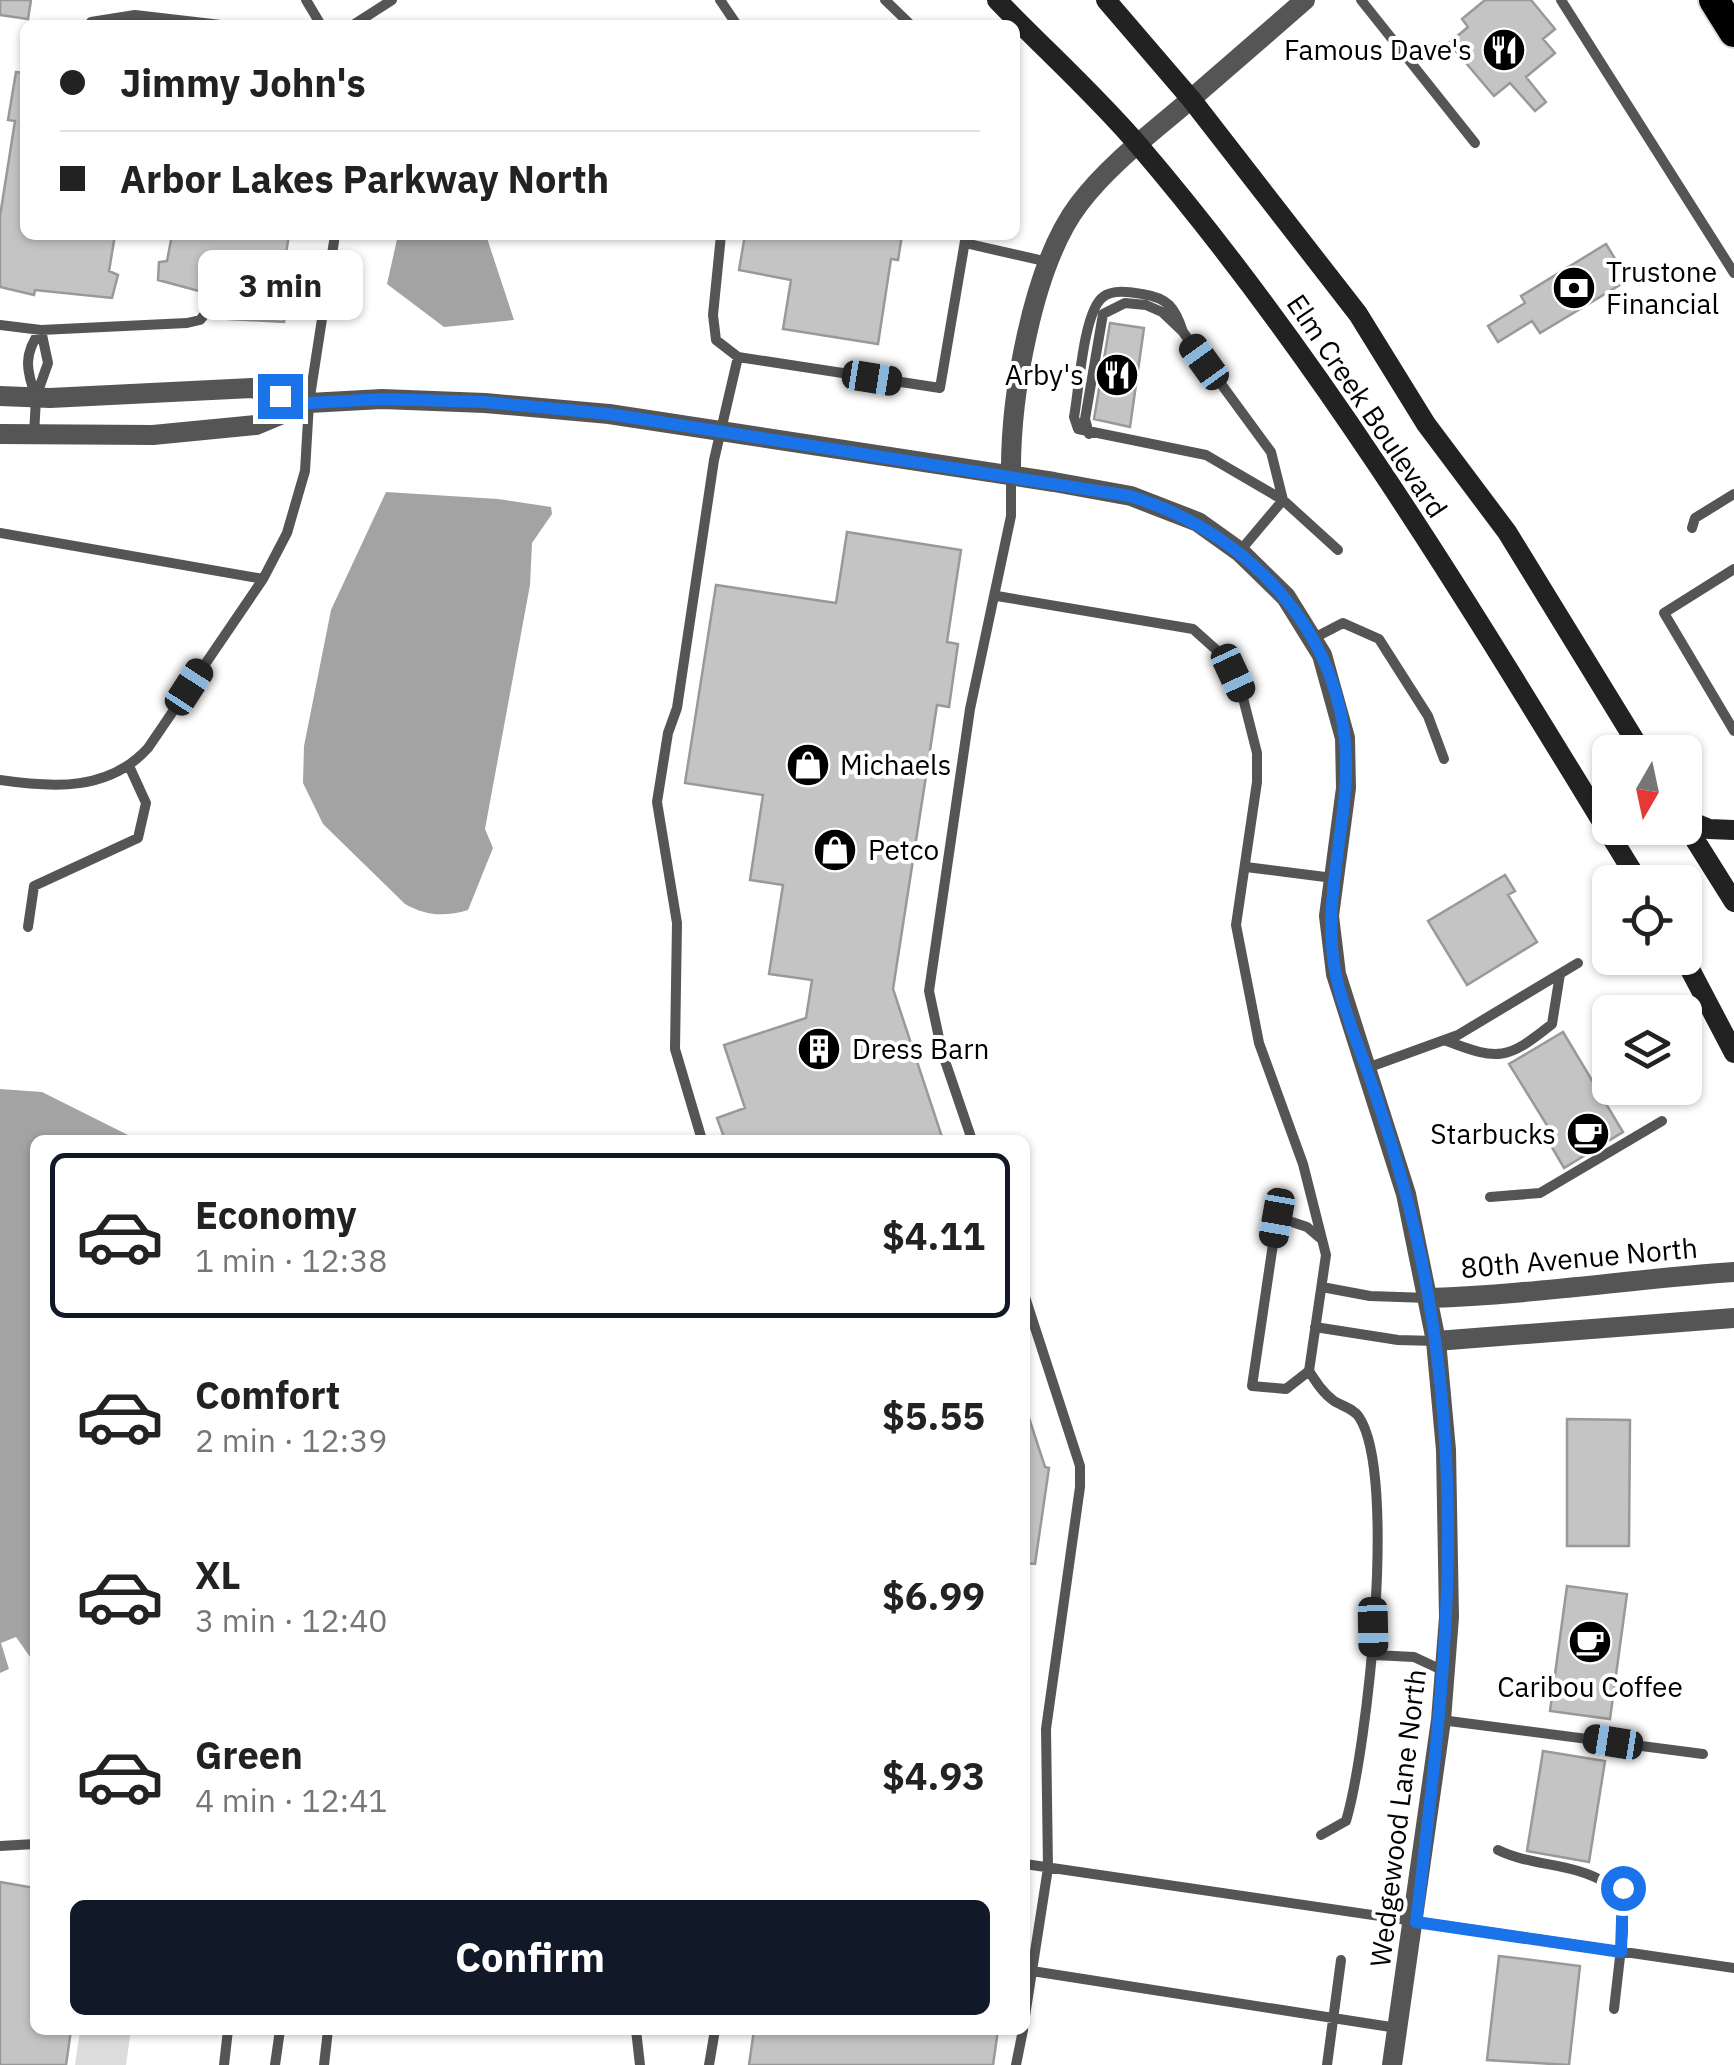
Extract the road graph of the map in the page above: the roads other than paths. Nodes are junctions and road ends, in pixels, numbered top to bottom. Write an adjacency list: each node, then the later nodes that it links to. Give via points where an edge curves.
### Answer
1 (370, 0): 10 (lane)
2 (392, 0): 10 (lane)
3 (884, 0): 14 (lane)
4 (997, 0): 15 (main road, Elm Creek Boulevard)
5 (1106, 0): 18 (main road, Elm Creek Boulevard)
6 (1305, 0): 18 (street)
7 (1360, 0): 19 (lane)
8 (1561, 0): 26 (lane)
9 (1714, 0): 17 (highway)
10 (371, 14): 13 (lane)
11 (104, 20): 12 (lane)
12 (178, 20)
13 (361, 20)
14 (906, 20)
15 (1017, 20)
16 (1020, 23): 20 (main road, Elm Creek Boulevard)
17 (1734, 32)
18 (1191, 99): 20 (street); 49 (main road, Elm Creek Boulevard, via 1358,314 1426,424 1507,532)
19 (1475, 143)
20 (1138, 144): 25 (street, via 1079,204); 56 (main road, Elm Creek Boulevard, via 1335,400)
21 (334, 240): 33 (lane)
22 (720, 240): 30 (lane, via 716,340)
23 (965, 240): 30 (lane, via 940,388)
24 (969, 240): 25 (lane)
25 (1048, 262): 37 (street, via 1029,326)
26 (1734, 274)
27 (220, 297): 29 (lane, via 200,320 186,323)
28 (0, 325): 29 (lane)
29 (41, 330): 32 (lane, via 48,363); 32 (lane, via 28,347)
30 (738, 357): 34 (lane)
31 (0, 396): 32 (street)
32 (36, 397): 33 (street, via 252,388); 36 (lane)
33 (308, 403): 34 (street, Wedgewood Lane North, via 485,402); 36 (street, via 256,425 153,435); 45 (lane, via 304,471 287,534)
34 (721, 432): 37 (street, Wedgewood Lane North); 68 (lane, via 657,802 677,922 675,1049)
35 (0, 434): 36 (street)
36 (34, 435)
37 (1011, 476): 43 (street, Wedgewood Lane North, via 1154,504 1198,522); 46 (lane)
38 (1734, 494): 40 (lane, via 1695,518)
39 (1284, 500): 39 (lane, via 1271,452 1182,332 1176,309 1163,298 1116,292 1102,297 1091,316 1074,417 1078,429 1206,455); 42 (lane); 43 (lane)
40 (1692, 528)
41 (0, 533): 45 (lane)
42 (1338, 550)
43 (1240, 552): 47 (street, Wedgewood Lane North, via 1286,597)
44 (1734, 569): 48 (lane, via 1664,613)
45 (263, 579): 51 (lane)
46 (996, 596): 57 (lane, via 1193,629 1222,654 1242,694 1258,754); 69 (lane, via 973,694 929,990)
47 (1314, 638): 50 (lane, via 1343,623 1379,639 1428,716); 58 (street, Wedgewood Lane North, via 1345,738 1346,788)
48 (1734, 732)
49 (1632, 735)
50 (1444, 760)
51 (130, 768): 52 (lane, via 60,788); 60 (lane, via 146,804 138,838 34,886)
52 (0, 780)
53 (1702, 828): 54 (main road)
54 (1734, 830)
55 (1700, 845): 59 (main road)
56 (1627, 865)
57 (1246, 867): 58 (lane); 71 (lane, via 1236,924 1245,981 1316,1206)
58 (1332, 878): 66 (street, Wedgewood Lane North, via 1336,974)
59 (1734, 899)
60 (28, 927)
61 (1578, 963): 62 (lane)
62 (1560, 974): 64 (lane); 64 (lane, via 1552,1024 1505,1054 1487,1056)
63 (1693, 975): 65 (main road)
64 (1446, 1040): 66 (lane)
65 (1734, 1053)
66 (1367, 1068): 74 (street, Wedgewood Lane North, via 1406,1194)
67 (1662, 1121): 70 (lane, via 1540,1193)
68 (701, 1135)
69 (970, 1135)
70 (1490, 1197)
71 (1320, 1239): 73 (lane, via 1326,1255); 79 (lane, via 1277,1218 1252,1386 1286,1388)
72 (1734, 1272): 74 (street, 80th Avenue North)
73 (1322, 1287): 74 (lane); 77 (lane)
74 (1428, 1298): 78 (street, Wedgewood Lane North)
75 (1030, 1312): 89 (lane, via 1080,1466 1046,1729)
76 (1734, 1318): 78 (street)
77 (1315, 1326): 78 (lane); 79 (lane)
78 (1436, 1341): 81 (street, Wedgewood Lane North, via 1450,1506)
79 (1309, 1372): 80 (lane, via 1332,1400 1358,1414 1368,1438 1376,1531)
80 (1374, 1655): 81 (lane, via 1414,1657); 84 (lane, via 1354,1795 1346,1821)
81 (1445, 1672): 82 (street, Wedgewood Lane North)
82 (1441, 1720): 83 (lane); 92 (street, Wedgewood Lane North)
83 (1703, 1754)
84 (1321, 1835)
85 (30, 1844): 86 (lane)
86 (0, 1846)
87 (1498, 1850): 90 (lane, via 1583,1869)
88 (1030, 1865): 89 (lane)
89 (1048, 1868): 92 (lane); 96 (lane)
90 (1606, 1883)
91 (1623, 1888): 93 (lane)
92 (1416, 1922): 93 (lane); 100 (street, Wedgewood Lane North)
93 (1621, 1952): 95 (lane); 98 (lane)
94 (1341, 1960): 99 (lane)
95 (1734, 1968)
96 (1032, 1971): 97 (lane); 99 (lane)
97 (1030, 1984)
98 (1614, 2009)
99 (1335, 2017): 100 (lane); 113 (lane)
100 (1398, 2028): 114 (street, Wedgewood Lane North)
101 (227, 2035): 107 (lane)
102 (279, 2035): 108 (lane)
103 (327, 2035): 109 (lane)
104 (637, 2035): 110 (lane)
105 (714, 2035): 111 (lane)
106 (1022, 2035): 112 (lane)
107 (224, 2065)
108 (275, 2065)
109 (324, 2065)
110 (640, 2065)
111 (710, 2065)
112 (1016, 2065)
113 (1327, 2065)
114 (1392, 2065)

